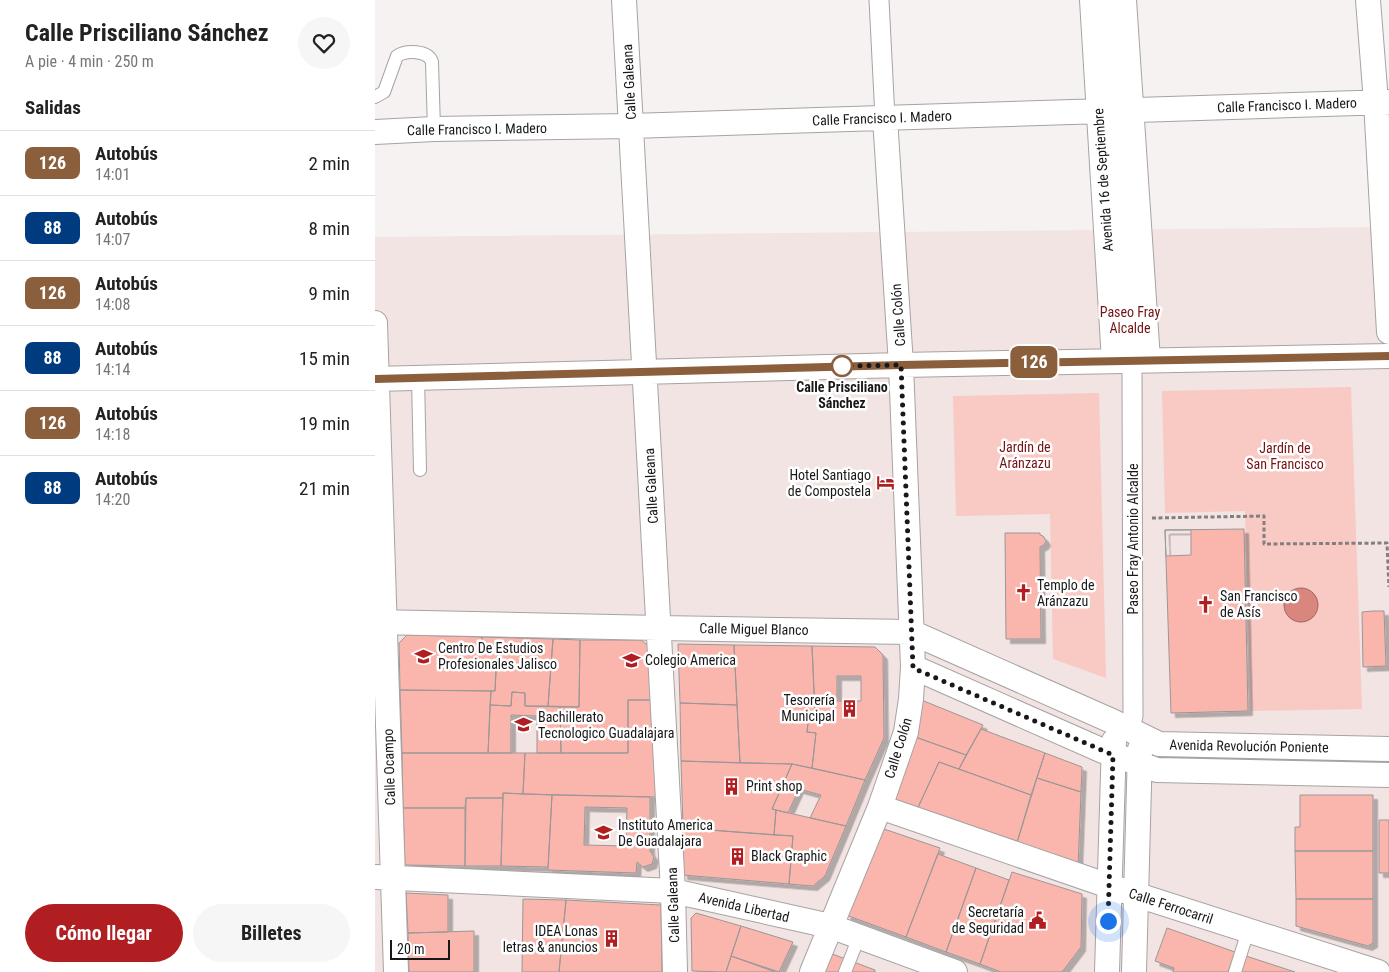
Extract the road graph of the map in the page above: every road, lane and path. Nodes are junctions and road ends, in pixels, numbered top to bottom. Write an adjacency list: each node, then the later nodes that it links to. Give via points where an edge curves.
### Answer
1 (624, 0): 11 (street, Calle Galeana)
2 (879, 0): 10 (street, Calle Colón)
3 (1091, 0): 9 (street, Avenida 16 de Septiembre)
4 (1108, 0): 9 (street, Avenida 16 de Septiembre)
5 (1123, 0): 9 (street, Avenida 16 de Septiembre)
6 (1368, 0): 8 (street)
7 (375, 97): 12 (lane, via 384,92 397,56 404,53 427,54 432,62)
8 (1383, 102): 9 (street, Calle Francisco I. Madero); 15 (street)
9 (1115, 110): 10 (street, Calle Francisco I. Madero); 17 (street, Avenida 16 de Septiembre); 17 (street, Avenida 16 de Septiembre)
10 (885, 118): 11 (street, Calle Francisco I. Madero); 18 (street, Calle Colón)
11 (631, 126): 12 (street, Calle Francisco I. Madero); 19 (street, Calle Galeana)
12 (434, 129): 13 (street, Calle Francisco I. Madero)
13 (375, 132)
14 (375, 323): 21 (street, Calle Ocampo)
15 (1389, 332)
16 (1389, 356): 17 (street)
17 (1131, 360): 18 (street); 23 (street, Paseo Fray Antonio Alcalde)
18 (901, 365): 19 (street); 27 (street, Calle Colón)
19 (645, 372): 20 (street); 26 (street, Calle Galeana)
20 (418, 378): 21 (street); 22 (lane)
21 (376, 379): 25 (street, Calle Ocampo)
22 (420, 470)
23 (1133, 518): 24 (path, via 1264,516 1264,544 1387,543); 29 (street, Paseo Fray Antonio Alcalde)
24 (1389, 587)
25 (380, 622): 26 (street, Calle Miguel Blanco); 35 (street, Calle Ocampo)
26 (659, 628): 27 (street, Calle Miguel Blanco); 37 (street, Calle Galeana)
27 (911, 632): 28 (street, Calle Colón); 29 (street, Calle Miguel Blanco)
28 (913, 668): 31 (street); 34 (street, Calle Colón, via 905,732)
29 (1129, 725): 30 (street, Avenida Revolución Poniente, via 1159,744); 31 (street); 32 (street)
30 (1389, 749)
31 (1113, 755): 32 (street, Avenida Revolución Poniente); 36 (street)
32 (1139, 764): 33 (street, Avenida Revolución Poniente, via 1157,770); 38 (street)
33 (1389, 775)
34 (879, 807): 36 (street, Calle Ferrocarril); 39 (street, Calle Colón)
35 (384, 877): 37 (street, Avenida Libertad); 42 (street, Calle Ocampo)
36 (1109, 886): 38 (street, Calle Ferrocarril); 47 (street)
37 (673, 891): 39 (street, Avenida Libertad); 43 (street, Calle Galeana)
38 (1136, 895): 40 (street, Calle Ferrocarril); 48 (street)
39 (830, 926): 41 (street, Avenida Libertad); 44 (street, Calle Colón)
40 (1249, 931): 49 (lane); 50 (street, Calle Ferrocarril)
41 (859, 937): 45 (lane); 46 (street, Avenida Libertad)
42 (397, 972)
43 (675, 972)
44 (812, 972)
45 (845, 972)
46 (955, 972)
47 (1107, 972)
48 (1134, 972)
49 (1235, 972)
50 (1378, 972)

